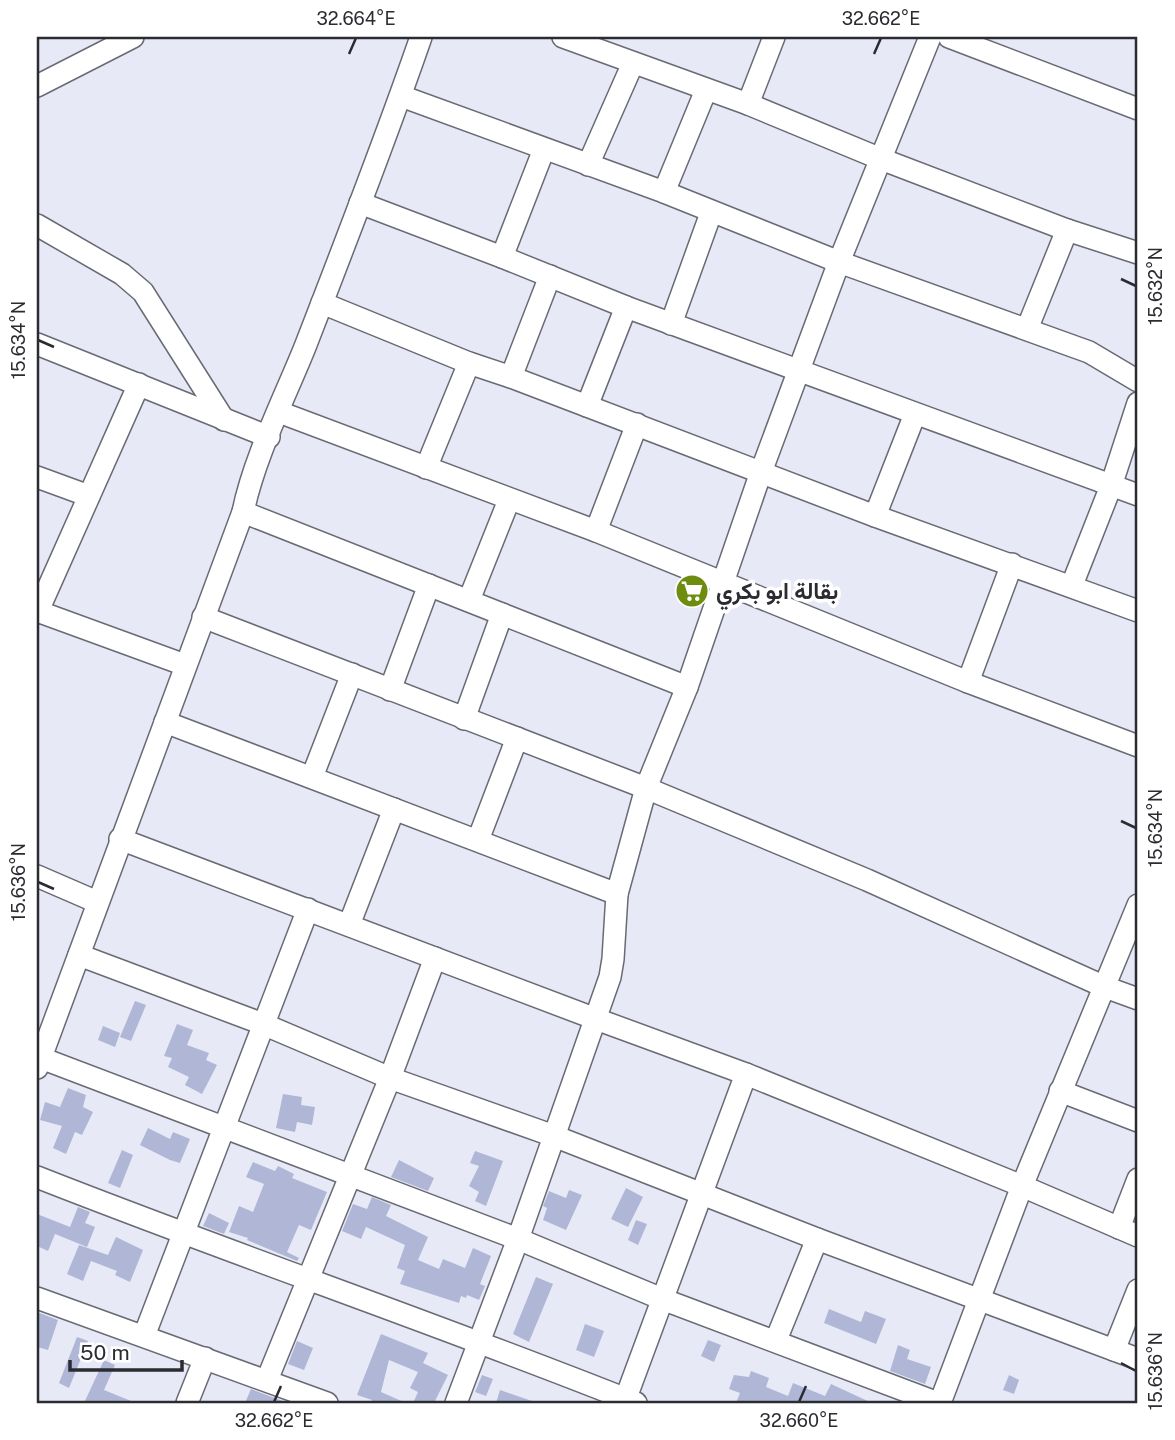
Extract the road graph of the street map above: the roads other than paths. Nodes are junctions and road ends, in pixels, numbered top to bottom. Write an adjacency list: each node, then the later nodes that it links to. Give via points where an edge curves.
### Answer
1 (134, 37): 10 (street)
2 (421, 37): 12 (street)
3 (563, 37): 7 (street)
4 (774, 37): 13 (street)
5 (930, 37): 16 (street)
6 (950, 37): 8 (street)
7 (588, 41): 9 (street)
8 (989, 44): 14 (street)
9 (633, 63): 11 (street); 17 (street)
10 (37, 86)
11 (706, 90): 13 (street); 18 (street)
12 (401, 96): 15 (street); 19 (street)
13 (748, 104): 16 (street)
14 (1138, 109)
15 (544, 149): 17 (street); 24 (street)
16 (881, 159): 22 (street); 25 (street)
17 (588, 165): 18 (street)
18 (664, 192): 20 (street)
19 (360, 203): 24 (street); 27 (street)
20 (711, 213): 25 (street); 29 (street)
21 (37, 225): 41 (street, via 122,274 143,292)
22 (1067, 230): 23 (street); 30 (street)
23 (1138, 253)
24 (502, 257): 26 (street)
25 (839, 262): 30 (street); 33 (street)
26 (550, 276): 28 (street); 34 (street)
27 (322, 303): 32 (street); 39 (street)
28 (626, 307): 29 (street); 38 (street)
29 (671, 324): 33 (street)
30 (1027, 329): 35 (street, via 1089,352)
31 (37, 344): 36 (street)
32 (469, 363): 34 (street); 44 (street)
33 (798, 370): 40 (street); 45 (street)
34 (511, 377): 38 (street)
35 (1138, 381)
36 (139, 384): 41 (street); 49 (street)
37 (1138, 403): 47 (street)
38 (587, 406): 42 (street)
39 (279, 412): 43 (street); 44 (street)
40 (915, 414): 47 (street); 52 (street)
41 (224, 420): 43 (street)
42 (637, 424): 45 (street); 53 (street)
43 (269, 438): 51 (street)
44 (425, 468): 50 (street)
45 (761, 472): 52 (street); 55 (street)
46 (37, 477): 49 (street)
47 (1111, 486): 48 (street); 57 (street)
48 (1138, 495)
49 (89, 496): 60 (street)
50 (509, 500): 53 (street); 58 (street)
51 (243, 512): 56 (street); 62 (street)
52 (875, 516): 54 (street)
53 (596, 531): 55 (street)
54 (1012, 564): 57 (street); 65 (street)
55 (724, 582): 65 (street); 66 (street)
56 (429, 585): 58 (street); 67 (street)
57 (1072, 585): 59 (street)
58 (469, 600): 61 (street)
59 (1138, 611)
60 (37, 612): 63 (street)
61 (502, 614): 66 (street); 68 (street)
62 (203, 617): 63 (street); 64 (street)
63 (186, 665): 69 (street)
64 (352, 674): 67 (street); 72 (street)
65 (968, 682): 71 (street)
66 (687, 687): 73 (street)
67 (390, 690): 68 (street)
68 (464, 719): 70 (street)
69 (165, 722): 72 (street); 75 (street)
70 (517, 738): 73 (street); 76 (street)
71 (1138, 746)
72 (312, 778): 74 (street)
73 (646, 788): 78 (street); 85 (street, via 867,880)
74 (394, 809): 76 (street); 82 (street)
75 (120, 839): 79 (street); 81 (street)
76 (478, 839): 78 (street)
77 (37, 876): 79 (street)
78 (617, 894): 87 (street, via 613,959)
79 (97, 902): 83 (street)
80 (1138, 905): 85 (street)
81 (308, 909): 82 (street); 89 (street)
82 (349, 925): 84 (street)
83 (79, 955): 88 (street); 89 (street)
84 (435, 958): 87 (street); 92 (street)
85 (1105, 987): 86 (street); 93 (street)
86 (1138, 999)
87 (596, 1019): 91 (street); 96 (street)
88 (45, 1023): 90 (street)
89 (263, 1024): 92 (street); 95 (street)
90 (39, 1063): 95 (street)
91 (746, 1073): 100 (street); 101 (street)
92 (390, 1078): 96 (street); 97 (street)
93 (1060, 1091): 94 (street); 100 (street)
94 (1138, 1121)
95 (223, 1129): 97 (street); 103 (street)
96 (554, 1136): 101 (street); 104 (street)
97 (349, 1175): 104 (street); 106 (street)
98 (37, 1177): 103 (street)
99 (1138, 1179): 102 (street)
100 (1022, 1186): 102 (street); 110 (street)
101 (702, 1194): 105 (street); 109 (street)
102 (1129, 1232)
103 (184, 1235): 106 (street); 111 (street)
104 (518, 1239): 109 (street); 113 (street)
105 (817, 1239): 110 (street); 112 (street)
106 (309, 1280): 113 (street); 117 (street)
107 (1138, 1290): 114 (street)
108 (37, 1298): 111 (street)
109 (662, 1299): 112 (street); 118 (street)
110 (979, 1300): 114 (street); 122 (street)
111 (144, 1336): 115 (street)
112 (776, 1340): 122 (street)
113 (479, 1341): 118 (street); 121 (street)
114 (1114, 1350): 116 (street)
115 (205, 1358): 117 (street); 119 (street)
116 (1138, 1359)
117 (267, 1380): 120 (street)
118 (628, 1402)
119 (187, 1403)
120 (327, 1403)
121 (457, 1403)
122 (939, 1403)

